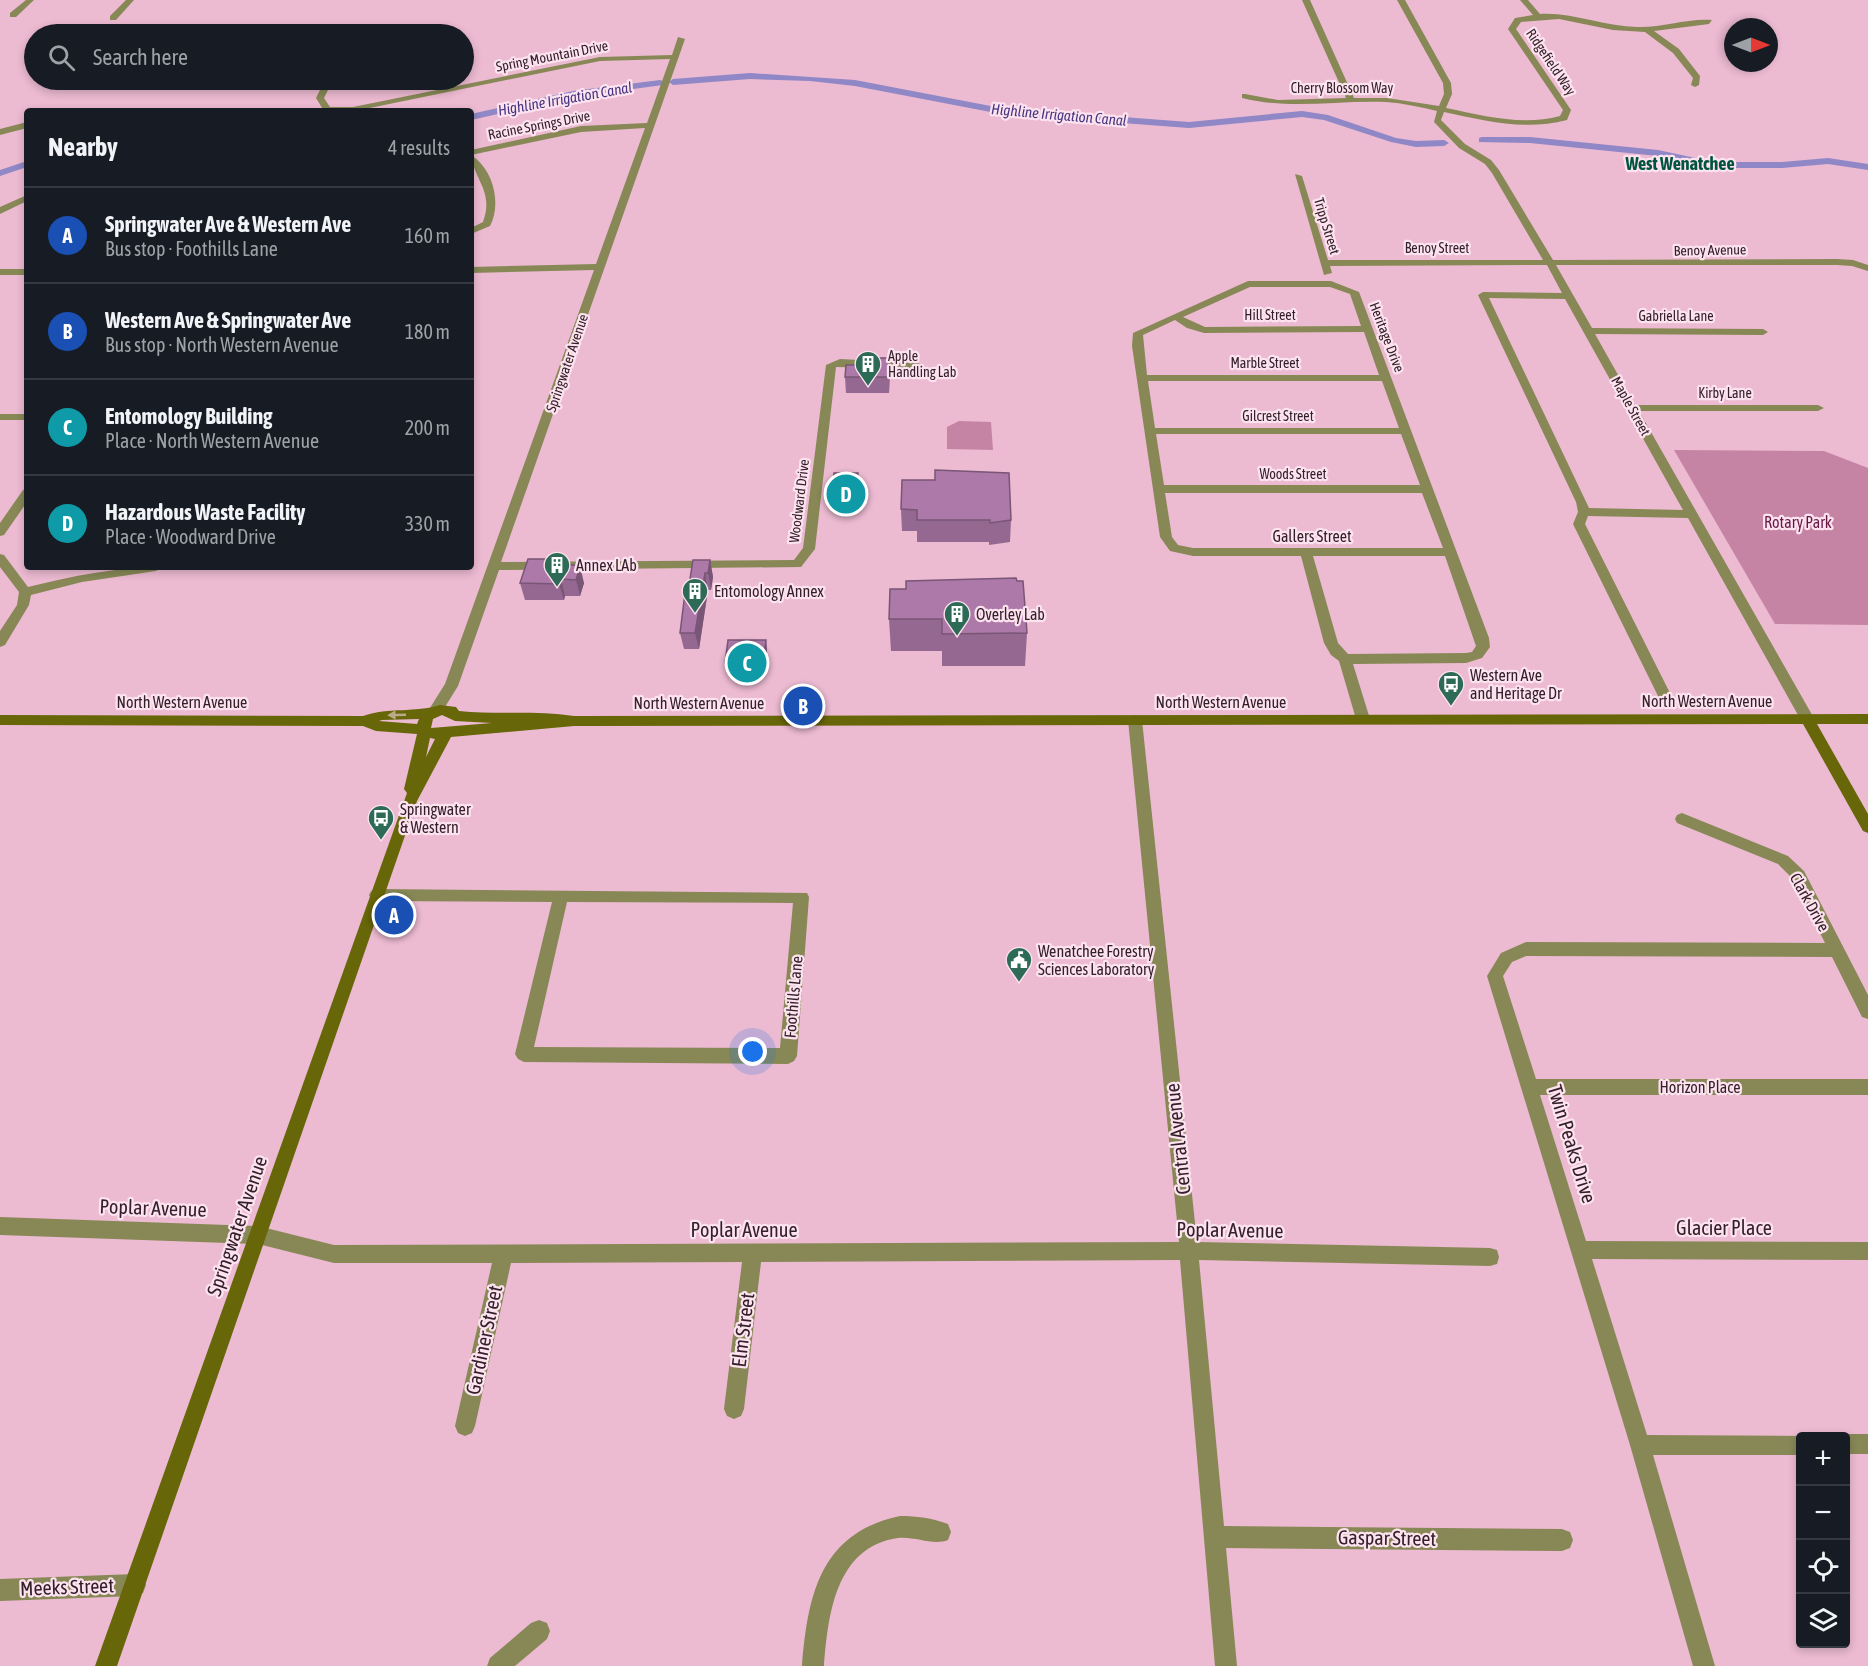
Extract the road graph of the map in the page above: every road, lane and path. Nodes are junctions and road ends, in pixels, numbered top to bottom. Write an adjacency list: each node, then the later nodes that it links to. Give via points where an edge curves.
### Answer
1 (30, 0): 6 (street)
2 (130, 0): 8 (street)
3 (1306, 0): 18 (street)
4 (1401, 0): 21 (street, via 1447,82 1448,94)
5 (1524, 0): 7 (street)
6 (13, 15)
7 (1538, 16): 10 (street, Ridgefield Way); 21 (street, Ridgefield Way, via 1518,20 1512,29 1564,103 1564,118 1534,124)
8 (113, 18)
9 (1710, 22): 10 (street, Ridgefield Way)
10 (1647, 30): 14 (street, via 1676,51 1697,78)
11 (681, 39): 12 (street, Springwater Avenue)
12 (674, 57): 13 (street, Spring Mountain Drive, via 600,59); 22 (street, Springwater Avenue)
13 (474, 84)
14 (1695, 85)
15 (324, 90): 19 (street, Spring Mountain Drive, via 320,98)
16 (446, 90): 20 (street, Spring Mountain Drive)
17 (1245, 96): 18 (street, Cherry Blossom Way, via 1272,102)
18 (1351, 100): 21 (street, Cherry Blossom Way, via 1400,101)
19 (326, 108)
20 (357, 108)
21 (1440, 109): 32 (street, Maple Street, via 1437,120 1461,146 1488,162 1496,172)
22 (650, 125): 25 (street, Racine Springs Drive, via 581,129); 33 (street, Springwater Avenue)
23 (24, 126): 24 (street)
24 (0, 132)
25 (474, 152)
26 (474, 162): 30 (street, Racine Springs Drive, via 488,183 494,206 487,224)
27 (1298, 176): 31 (street, Tripp Street)
28 (24, 199): 29 (street)
29 (0, 211)
30 (474, 230)
31 (1324, 263): 32 (street, Benoy Street); 38 (street, Tripp Street)
32 (1550, 263): 34 (street, Benoy Avenue, via 1853,262); 39 (street, Maple Street)
33 (600, 267): 35 (street); 63 (street, Springwater Avenue)
34 (1868, 268)
35 (474, 270)
36 (0, 272): 37 (street)
37 (24, 272)
38 (1331, 284): 40 (street, Heritage Drive, via 1248,284); 41 (street, Heritage Drive, via 1354,292)
39 (1569, 296): 42 (street, Maple Street); 56 (street, via 1483,295)
40 (1175, 316): 41 (street, Hill Street, via 1203,330); 45 (street, Heritage Drive, via 1136,335)
41 (1368, 329): 46 (street, Heritage Drive)
42 (1589, 331): 43 (street, Gabriella Lane); 47 (street, Maple Street)
43 (1763, 332)
44 (918, 366): 63 (street, Woodward Drive, via 840,362 831,365 808,549 797,564)
45 (1143, 378): 46 (street, Marble Street); 51 (street, Heritage Drive)
46 (1387, 378): 52 (street, Heritage Drive)
47 (1632, 408): 48 (street, Kirby Lane); 57 (street, Maple Street)
48 (1818, 408)
49 (0, 417): 50 (street)
50 (24, 417)
51 (1151, 431): 52 (street, Gilcrest Street); 53 (street, Heritage Drive)
52 (1406, 431): 54 (street, Heritage Drive)
53 (1159, 489): 54 (street, Woods Street); 59 (street, Heritage Drive, via 1166,537)
54 (1427, 489): 61 (street, Heritage Drive)
55 (24, 497): 58 (street)
56 (1584, 512): 57 (street); 69 (street, via 1579,524)
57 (1692, 514): 76 (street, Maple Street)
58 (0, 532)
59 (1174, 548): 60 (street, Gallers Street, via 1193,552)
60 (1306, 552): 61 (street, Gallers Street); 67 (street, via 1331,643)
61 (1450, 552): 67 (street, Heritage Drive, via 1482,638 1481,651 1466,658)
62 (0, 558): 65 (street)
63 (493, 566): 68 (street, Springwater Avenue)
64 (136, 570): 65 (street)
65 (25, 592): 66 (street, via 23,605)
66 (0, 642)
67 (1345, 659): 72 (street)
68 (451, 686): 70 (street, Springwater Avenue); 71 (street, Springwater Avenue)
69 (1666, 699)
70 (433, 713): 71 (main road, North Western Avenue); 77 (main road, North Western Avenue, one-way to 77, via 381,715); 79 (main road, via 424,722)
71 (453, 714): 78 (main road, North Western Avenue); 80 (main road, via 456,723)
72 (1363, 719): 75 (main road, North Western Avenue); 76 (main road, North Western Avenue)
73 (1868, 719): 76 (main road, North Western Avenue)
74 (0, 720): 77 (main road, North Western Avenue)
75 (1135, 720): 78 (main road, North Western Avenue); 93 (street, Central Avenue)
76 (1808, 720): 83 (main road, Maple Street)
77 (364, 721): 79 (main road, North Western Avenue, via 376,726)
78 (574, 721): 80 (main road, North Western Avenue)
79 (424, 730): 80 (main road, North Western Avenue, via 434,735); 81 (main road, Springwater Avenue)
80 (448, 731): 81 (main road, Springwater Avenue)
81 (410, 801): 84 (main road, Springwater Avenue)
82 (1682, 819): 86 (street, Clark Drive, via 1790,866 1799,875)
83 (1868, 827)
84 (377, 895): 85 (street, Foothills Lane); 91 (main road, Springwater Avenue)
85 (561, 896): 85 (street, Foothills Lane, via 801,897 788,1056 524,1054)
86 (1836, 950): 87 (street, Clark Drive); 88 (street, Twin Peaks Drive, via 1515,952 1499,965 1495,976)
87 (1868, 1012)
88 (1531, 1087): 89 (street, Horizon Place); 92 (street, Twin Peaks Drive)
89 (1868, 1087)
90 (0, 1226): 91 (street, Poplar Avenue)
91 (258, 1235): 96 (street, Poplar Avenue, via 334,1254); 107 (main road, Springwater Avenue)
92 (1580, 1250): 94 (street, Glacier Place); 103 (street, Twin Peaks Drive)
93 (1189, 1251): 95 (street, Poplar Avenue); 97 (street, Poplar Avenue); 105 (street, Central Avenue)
94 (1868, 1251)
95 (753, 1252): 96 (street, Poplar Avenue); 98 (street, Elm Street)
96 (503, 1255): 99 (street, Gardiner Street)
97 (1490, 1257)
98 (734, 1409)
99 (465, 1426)
100 (1796, 1444): 103 (street)
101 (1850, 1444): 102 (street)
102 (1868, 1444)
103 (1640, 1445): 114 (street, Twin Peaks Drive)
104 (940, 1532): 112 (street, via 920,1525 895,1526 865,1537 847,1554 821,1601)
105 (1213, 1537): 106 (street, Gaspar Street); 113 (street, Central Avenue)
106 (1562, 1540)
107 (135, 1585): 108 (street, Meeks Street); 110 (main road, Springwater Avenue)
108 (0, 1590)
109 (539, 1631): 111 (street)
110 (106, 1666)
111 (498, 1666)
112 (813, 1666)
113 (1226, 1666)
114 (1704, 1666)

